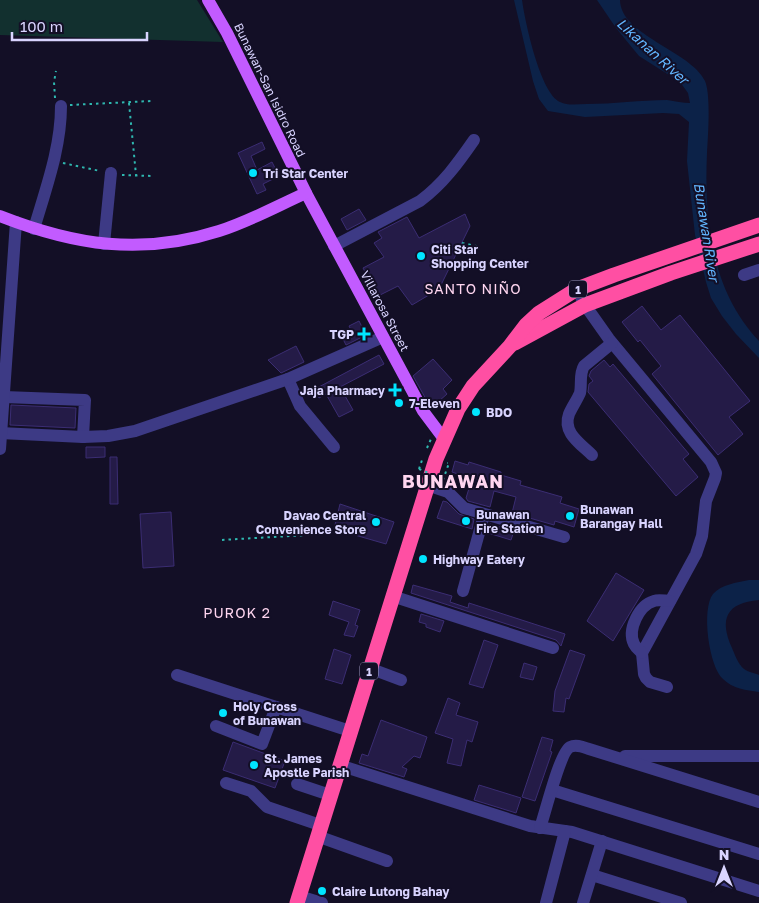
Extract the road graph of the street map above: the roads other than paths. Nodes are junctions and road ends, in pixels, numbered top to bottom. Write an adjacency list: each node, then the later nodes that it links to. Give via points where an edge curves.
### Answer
1 (208, 0): 5 (main road, Bunawan-San Isidro Road, via 228,33)
2 (61, 106): 9 (street, via 54,161)
3 (474, 140): 12 (street, via 431,193)
4 (111, 173): 10 (street)
5 (306, 193): 10 (main road, via 202,236 147,245); 12 (main road, Villarosa Street)
6 (0, 216): 7 (main road)
7 (16, 222): 9 (main road); 21 (street)
8 (759, 225): 15 (highway, 1)
9 (34, 228): 10 (main road, via 65,238)
10 (104, 244)
11 (759, 244): 16 (highway, 1)
12 (334, 246): 17 (main road, Villarosa Street)
13 (759, 270): 14 (street)
14 (744, 275)
15 (577, 289): 16 (street); 19 (highway, 1, via 539,313)
16 (585, 306): 18 (street); 19 (highway, 1)
17 (383, 337): 20 (street); 24 (main road, Villarosa Street, via 423,410)
18 (612, 342): 27 (street, via 584,366 580,391 568,420 569,431); 33 (street, via 711,462 716,473 706,501 702,536 696,554)
19 (510, 346): 24 (highway, 1, via 473,386)
20 (288, 380): 23 (street, via 135,431); 25 (street, via 300,406)
21 (4, 397): 22 (street); 23 (street, via 85,400)
22 (1, 433): 23 (street); 26 (street)
23 (84, 437)
24 (444, 439): 28 (highway, 1)
25 (334, 446)
26 (0, 448)
27 (592, 455)
28 (436, 484): 29 (street, via 460,506); 32 (highway, 1)
29 (484, 515): 30 (street); 31 (street)
30 (564, 538)
31 (463, 591)
32 (392, 596): 34 (street); 36 (highway, 1)
33 (670, 601): 35 (street); 35 (street, via 647,604 636,618 632,638)
34 (554, 648)
35 (642, 653): 39 (street, via 646,678)
36 (369, 668): 38 (street); 42 (highway, 1)
37 (177, 675): 40 (street)
38 (401, 680)
39 (667, 688)
40 (276, 707): 41 (street, via 262,744); 42 (street)
41 (216, 726)
42 (350, 731): 45 (highway, 1)
43 (613, 756): 44 (street); 48 (street, via 581,746 569,748 562,758); 50 (street)
44 (759, 756)
45 (339, 765): 49 (highway, 1); 51 (street)
46 (226, 783): 52 (street, via 251,791 267,806)
47 (297, 784): 49 (street)
48 (552, 790): 51 (street); 55 (street)
49 (330, 795): 52 (highway, 1)
50 (759, 802)
51 (540, 828): 53 (street)
52 (319, 831): 56 (street); 59 (highway, 1)
53 (565, 831): 54 (street); 61 (street)
54 (602, 841): 57 (street); 58 (street)
55 (759, 854)
56 (387, 861)
57 (592, 875): 62 (street); 63 (street)
58 (759, 891)
59 (298, 899): 60 (street)
60 (322, 903)
61 (546, 903)
62 (583, 903)
63 (681, 903)

